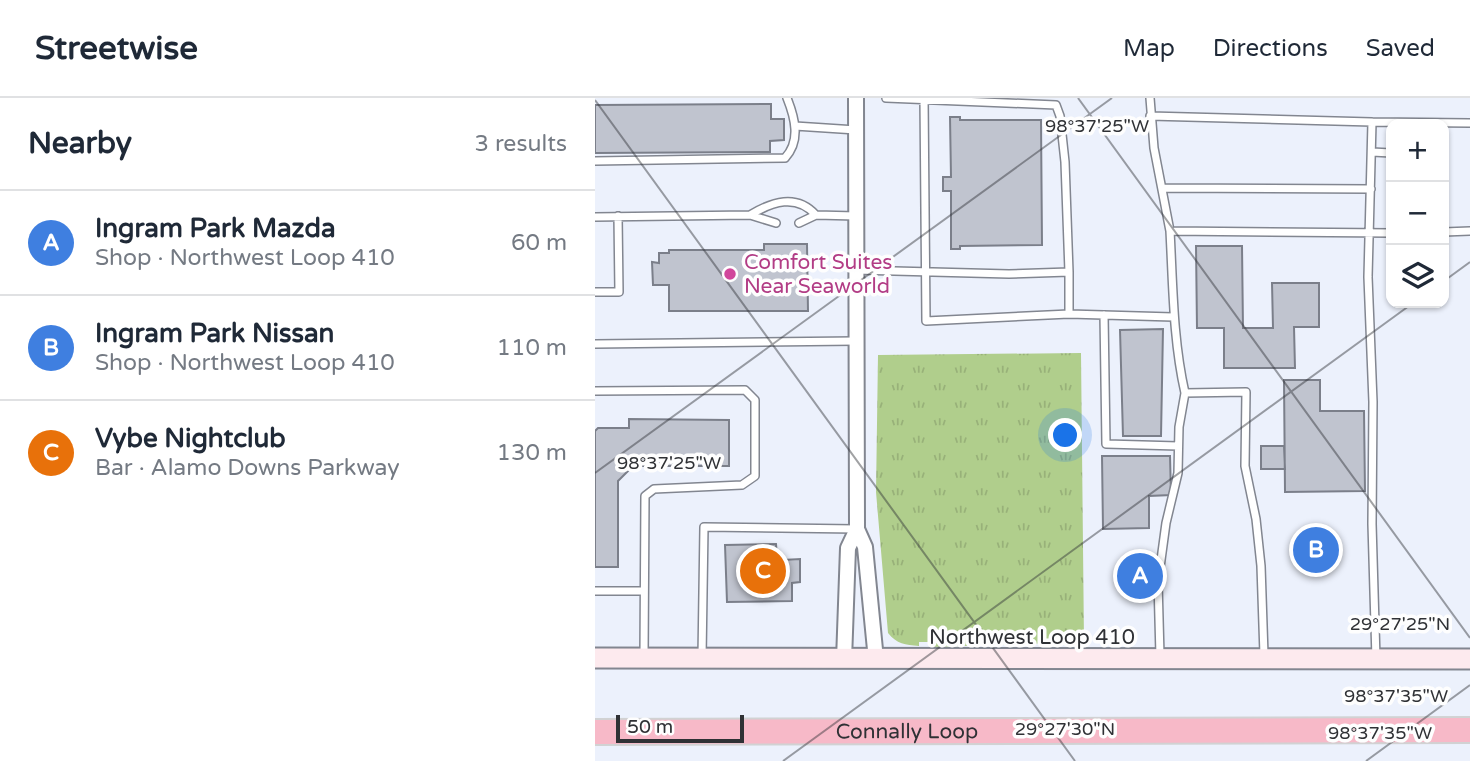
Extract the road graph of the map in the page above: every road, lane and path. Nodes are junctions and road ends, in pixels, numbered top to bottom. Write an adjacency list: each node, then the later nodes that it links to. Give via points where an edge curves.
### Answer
1 (787, 98): 10 (lane)
2 (856, 98): 11 (street)
3 (886, 98): 5 (lane)
4 (1150, 98): 7 (lane)
5 (924, 99): 6 (lane); 30 (lane)
6 (1056, 102): 31 (lane, via 1065,162)
7 (1150, 116): 8 (lane); 15 (lane)
8 (1372, 122): 9 (lane); 12 (lane)
9 (1470, 123)
10 (795, 127): 11 (lane); 14 (lane, via 792,150 785,158)
11 (856, 130): 20 (street)
12 (1371, 152): 13 (lane); 16 (lane)
13 (1386, 153)
14 (595, 161)
15 (1163, 188): 16 (lane); 24 (lane)
16 (1371, 189): 28 (lane)
17 (750, 215): 18 (lane, via 772,202 798,202); 19 (lane); 22 (lane)
18 (816, 215): 20 (lane); 23 (lane)
19 (618, 216): 21 (lane); 32 (lane, via 619,292)
20 (856, 216): 29 (street)
21 (595, 217)
22 (776, 223)
23 (799, 223)
24 (1170, 232): 28 (lane); 35 (lane)
25 (1449, 232): 26 (lane)
26 (1470, 232)
27 (1386, 233): 28 (lane)
28 (1368, 234): 52 (lane)
29 (856, 270): 30 (lane); 36 (street)
30 (924, 271): 31 (lane); 33 (lane, via 926,321)
31 (1069, 272): 33 (lane)
32 (595, 292)
33 (1069, 314): 34 (lane)
34 (1104, 315): 35 (lane); 40 (lane, via 1106,444)
35 (1173, 317): 39 (lane)
36 (856, 341): 37 (lane); 41 (street)
37 (595, 344)
38 (595, 391): 43 (lane, via 745,390 755,400 755,477 742,485 654,489 645,496)
39 (1185, 393): 40 (lane); 51 (lane, via 1246,392 1245,466 1257,519)
40 (1178, 446): 50 (lane, via 1178,473 1158,582)
41 (857, 529): 46 (lane, via 704,527); 48 (street, via 848,548); 49 (street, via 865,547)
42 (595, 591): 43 (lane)
43 (644, 591): 45 (lane)
44 (595, 658): 45 (main road, Northwest Loop 410)
45 (644, 658): 46 (main road, Northwest Loop 410)
46 (702, 658): 48 (main road, Northwest Loop 410)
47 (1470, 659): 52 (main road, Northwest Loop 410)
48 (844, 660): 49 (main road, Northwest Loop 410)
49 (876, 660): 50 (main road, Northwest Loop 410)
50 (1161, 660): 51 (main road, Northwest Loop 410)
51 (1264, 660): 52 (main road, Northwest Loop 410)
52 (1376, 660)
53 (1470, 730): 54 (highway, Connally Loop)
54 (595, 732)

